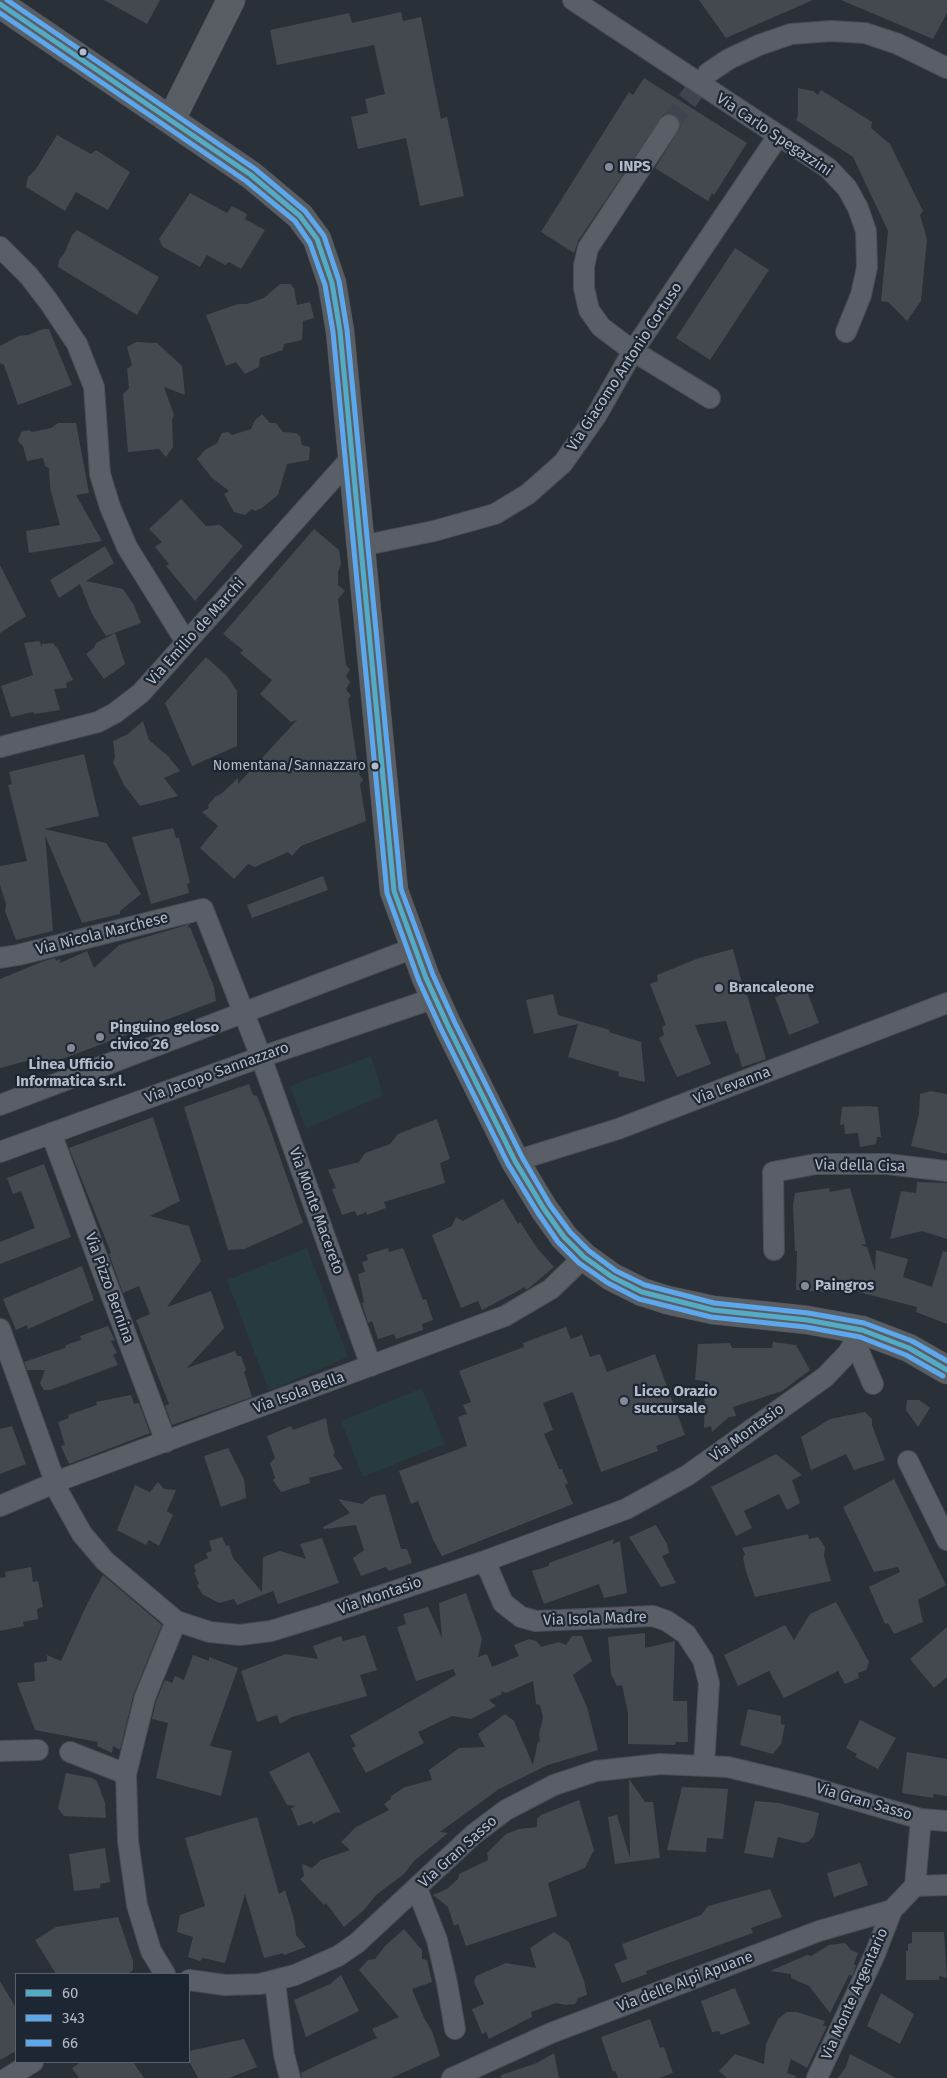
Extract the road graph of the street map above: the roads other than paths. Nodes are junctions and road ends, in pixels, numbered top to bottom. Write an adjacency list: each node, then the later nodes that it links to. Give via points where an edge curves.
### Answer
1 (231, 0): 6 (main road)
2 (573, 0): 8 (street, Via Carlo Spegazzini)
3 (0, 4): 6 (main road)
4 (947, 68): 5 (street, via 898,44 864,33 831,31 783,36 729,59)
5 (708, 73)
6 (171, 120): 13 (main road, via 251,175 306,222 317,238 335,299)
7 (669, 125): 11 (street, via 588,248 584,266 589,310 601,327)
8 (778, 136): 10 (street, Via Carlo Spegazzini, via 828,168 847,188 866,231 867,267 861,295); 11 (street, Via Giacomo Antonio Cortuso)
9 (0, 247): 15 (street, via 44,295 77,344 94,387 100,474 110,507 127,547)
10 (846, 332)
11 (633, 350): 12 (street); 14 (street, Via Giacomo Antonio Cortuso, via 573,450 550,476 528,494 494,514 463,524)
12 (710, 398)
13 (352, 457): 14 (main road); 15 (street, Via Emilio de Marchi)
14 (361, 546): 18 (main road, via 392,879)
15 (186, 642): 16 (street, Via Emilio de Marchi, via 141,693 115,713 98,722)
16 (0, 747)
17 (203, 908): 19 (street, Via Nicola Marchese); 22 (street, Via Monte Macereto)
18 (414, 948): 20 (main road); 22 (street)
19 (0, 958)
20 (435, 998): 23 (street, Via Jacopo Sannazzaro); 27 (main road)
21 (947, 1003): 27 (street, Via Levanna, via 618,1129)
22 (243, 1012): 23 (street, Via Monte Macereto); 24 (street)
23 (261, 1057): 25 (street, Via Jacopo Sannazzaro); 33 (street, Via Monte Macereto)
24 (0, 1105)
25 (51, 1134): 26 (street, Via Jacopo Sannazzaro); 36 (street, Via Pizzo Bernina)
26 (0, 1152)
27 (515, 1161): 30 (main road, via 559,1230)
28 (947, 1171): 29 (street, Via della Cisa, via 888,1164 816,1164 773,1172)
29 (774, 1250)
30 (584, 1258): 32 (main road, via 620,1281 667,1300 713,1310 807,1320); 33 (street, Via Isola Bella, via 559,1282 524,1306)
31 (0, 1329): 38 (street, Via Montasio)
32 (859, 1336): 34 (main road, via 909,1348); 35 (street); 41 (street, Via Montasio, via 825,1377 688,1475 626,1509)
33 (371, 1366): 36 (street, Via Isola Bella)
34 (947, 1370)
35 (873, 1384)
36 (166, 1442): 38 (street, Via Isola Bella)
37 (908, 1460): 40 (street)
38 (56, 1483): 39 (street, Via Isola Bella); 42 (street, Via Montasio, via 72,1520 98,1554)
39 (0, 1506)
40 (947, 1540)
41 (485, 1561): 42 (street, Via Montasio, via 323,1616 256,1634 221,1634); 46 (street, Via Isola Madre, via 503,1602 521,1617 536,1621 653,1616 686,1634 703,1660 709,1683)
42 (176, 1621): 47 (street, via 146,1697)
43 (38, 1750): 44 (street)
44 (0, 1751)
45 (70, 1752): 47 (street)
46 (704, 1765): 48 (street, Via Gran Sasso, via 754,1772); 52 (street, Via Gran Sasso, via 637,1765 596,1771 540,1792 506,1810 474,1834)
47 (126, 1774): 54 (street, via 128,1841 137,1905 148,1945)
48 (921, 1819): 49 (street, Via Gran Sasso); 51 (street)
49 (947, 1821)
50 (947, 1885): 51 (street)
51 (915, 1886): 53 (street)
52 (416, 1889): 56 (street, Via Gran Sasso, via 357,1943 338,1956); 57 (street, via 437,1940)
53 (892, 1910): 61 (street, Via delle Alpi Apuane, via 834,1926 551,2033); 62 (street, Via Monte Argentario)
54 (163, 1973)
55 (190, 1980): 56 (street, Via Gran Sasso, via 224,1985)
56 (275, 1982): 60 (street)
57 (455, 2029)
58 (31, 2063): 59 (street)
59 (7, 2078)
60 (290, 2078)
61 (452, 2078)
62 (817, 2078)

